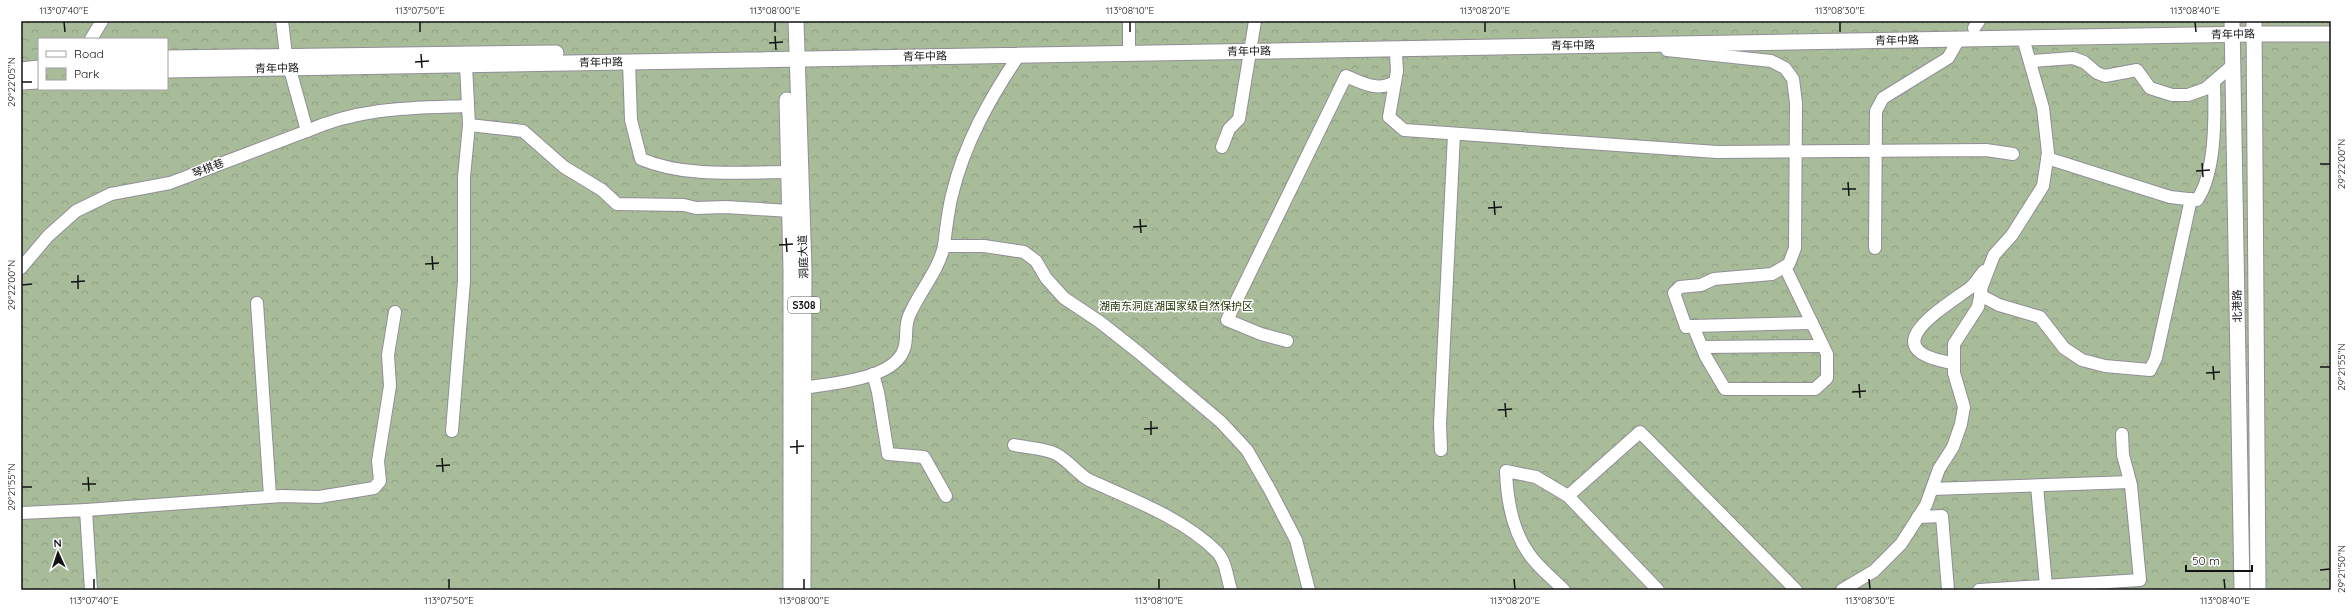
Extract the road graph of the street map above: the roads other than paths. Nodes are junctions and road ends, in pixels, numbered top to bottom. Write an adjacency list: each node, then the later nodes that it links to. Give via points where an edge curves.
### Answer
1 (102, 21): 12 (street)
2 (282, 21): 22 (street)
3 (785, 21): 19 (main road, 洞庭大道 / S308)
4 (796, 21): 19 (main road, 洞庭大道 / S308)
5 (1129, 21): 16 (street)
6 (1255, 21): 17 (street)
7 (2331, 24): 9 (main road)
8 (1976, 25): 10 (main road); 17 (main road)
9 (2254, 26): 10 (main road, 青年中路); 11 (main road, 青年中路); 86 (main road, 北港路)
10 (2232, 27): 13 (main road, 青年中路); 26 (main road, 北港路)
11 (2331, 34)
12 (92, 38)
13 (2023, 38): 14 (main road, 青年中路); 23 (street)
14 (1959, 39): 15 (main road, 青年中路); 45 (street, via 1948,58 1883,98 1876,111)
15 (1664, 44): 17 (main road, 青年中路); 47 (street, via 1667,50 1771,61 1785,68 1793,79 1796,103 1795,248 1789,264)
16 (1129, 46): 17 (main road); 19 (main road)
17 (1250, 47): 20 (main road, 青年中路); 38 (street, via 1239,119 1229,128)
18 (1396, 54): 32 (street)
19 (791, 55): 20 (main road, 青年中路); 22 (main road, 青年中路); 24 (main road, 青年中路); 41 (main road, 洞庭大道 / S308); 59 (main road, 洞庭大道 / S308, via 804,269)
20 (1019, 55): 44 (street, via 994,90 970,139 952,194)
21 (168, 58): 22 (main road, 青年中路)
22 (288, 61): 25 (main road, 青年中路); 29 (main road, 青年中路); 36 (street)
23 (2031, 61): 33 (street, via 2073,58 2105,76 2137,70 2150,88 2172,95 2188,95); 40 (street, via 2043,108)
24 (629, 62): 25 (main road, 青年中路); 41 (street, via 631,120 641,159 657,166 682,170)
25 (466, 65): 34 (street)
26 (2233, 65): 33 (street); 85 (main road, 北港路)
27 (38, 68): 28 (main road)
28 (21, 70)
29 (168, 70)
30 (38, 80): 31 (main road)
31 (21, 82)
32 (1395, 82): 37 (street, via 1390,117 1404,130); 54 (street, via 1374,88 1346,76 1227,320)
33 (2214, 83): 42 (street, via 2215,108 2210,174 2197,200)
34 (468, 106): 35 (street); 36 (street, 琴棋巷, via 363,113 334,119)
35 (470, 125): 43 (street, via 523,131 564,167 602,190 617,204 684,204 696,208); 60 (street, via 464,177 464,281)
36 (307, 130): 48 (street, 琴棋巷, via 170,183 111,194 76,211 48,236)
37 (1454, 134): 39 (street, via 1717,152 1986,150); 63 (street, via 1440,416)
38 (1222, 147)
39 (2013, 154)
40 (2048, 158): 42 (street, via 2170,197); 46 (street, via 2043,186)
41 (789, 172): 43 (main road, 洞庭大道 / S308)
42 (2191, 199): 49 (street, via 2158,346 2150,370 2105,366 2082,360 2064,348 2040,317 1999,305)
43 (790, 211): 75 (main road, 洞庭大道 / S308)
44 (944, 246): 58 (street, via 940,261 908,317 904,349 897,362); 78 (street, via 984,246 1024,252 1036,261 1046,278 1064,298 1138,352 1221,422 1247,450 1270,490 1296,540)
45 (1875, 248)
46 (1991, 263): 49 (street); 57 (street, via 1971,287 1949,301 1917,330 1915,342 1920,353)
47 (1785, 267): 52 (street); 53 (street, via 1772,274 1714,279 1701,285 1680,287 1674,293 1686,327)
48 (21, 268)
49 (1980, 296): 57 (street, via 1978,307 1954,344)
50 (257, 304): 67 (street)
51 (394, 312): 67 (street, via 388,355 390,386 378,461 380,481 374,488 358,492 319,497)
52 (1812, 323): 53 (street); 55 (street)
53 (1694, 326): 56 (street)
54 (1287, 341)
55 (1823, 346): 56 (street); 56 (street, via 1827,354 1827,378 1815,389 1725,389)
56 (1702, 347)
57 (1953, 364): 66 (street, via 1964,407 1953,447 1939,469)
58 (873, 374): 59 (street); 68 (street, via 888,454 924,457)
59 (804, 388): 76 (main road, 洞庭大道 / S308)
60 (452, 431)
61 (2122, 434): 64 (street)
62 (1014, 445): 77 (street, via 1055,454 1075,467 1087,479 1144,505 1192,532 1222,557)
63 (1441, 450)
64 (2130, 482): 65 (street); 73 (street, via 2140,580)
65 (2036, 486): 66 (street); 73 (street)
66 (1932, 489): 72 (street)
67 (270, 496): 70 (street)
68 (946, 496)
69 (1568, 496): 79 (street, via 1536,477 1506,471 1509,505 1521,541 1530,555); 80 (street); 81 (street, via 1640,432)
70 (86, 510): 71 (street); 74 (street)
71 (21, 513)
72 (1918, 517): 82 (street, via 1901,544 1874,571); 83 (street, via 1942,516)
73 (2046, 586): 84 (street)
74 (91, 590)
75 (791, 590)
76 (803, 590)
77 (1231, 590)
78 (1309, 590)
79 (1564, 590)
80 (1658, 590)
81 (1796, 590)
82 (1842, 590)
83 (1948, 590)
84 (1979, 590)
85 (2242, 590)
86 (2258, 590)

